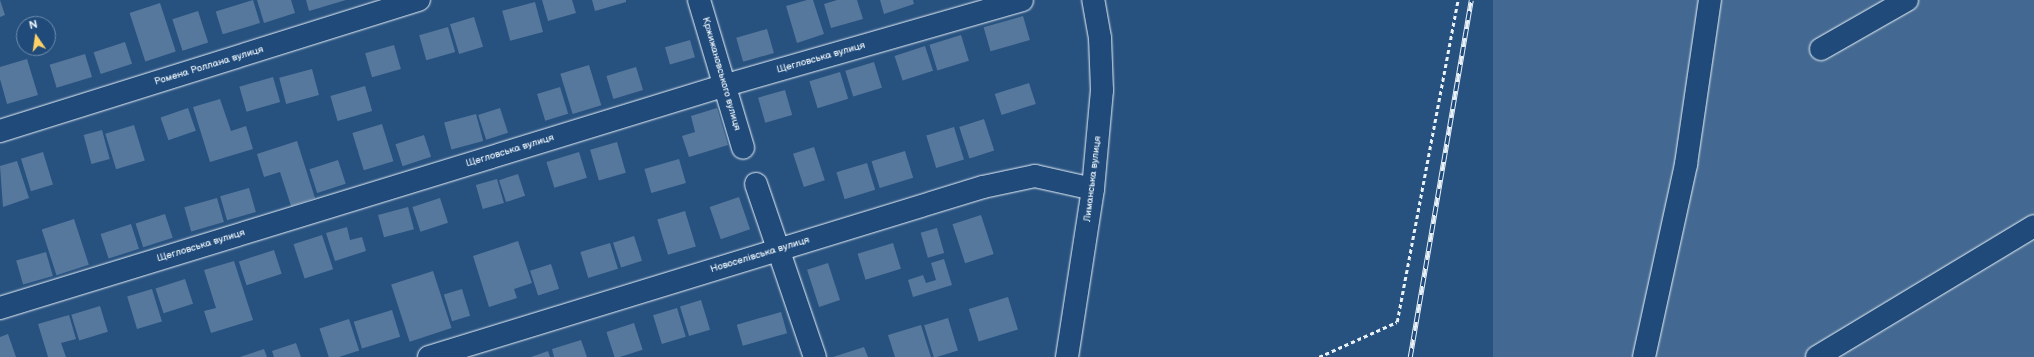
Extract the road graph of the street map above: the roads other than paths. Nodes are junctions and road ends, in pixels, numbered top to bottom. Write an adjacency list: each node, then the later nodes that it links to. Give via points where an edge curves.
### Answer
1 (419, 0): 9 (street, Ромена Роллана вулиця)
2 (699, 0): 8 (street, Кржижановського вулиця)
3 (1022, 0): 8 (street, Щегловська вулиця)
4 (1093, 0): 12 (street, Лиманська вулиця, via 1100,38 1102,90)
5 (1710, 0): 19 (street, via 1686,164)
6 (1907, 0): 7 (street)
7 (1821, 49)
8 (723, 86): 10 (street, Кржижановського вулиця); 15 (street, Щегловська вулиця)
9 (0, 131)
10 (743, 148)
11 (756, 184): 14 (street)
12 (1093, 188): 14 (street, Новоселівська вулиця, via 1035,176 983,188); 18 (street, Лиманська вулиця)
13 (2034, 226): 20 (street)
14 (778, 249): 16 (street, Новоселівська вулиця); 17 (street)
15 (0, 308)
16 (429, 357)
17 (815, 357)
18 (1066, 357)
19 (1644, 357)
20 (1817, 357)

